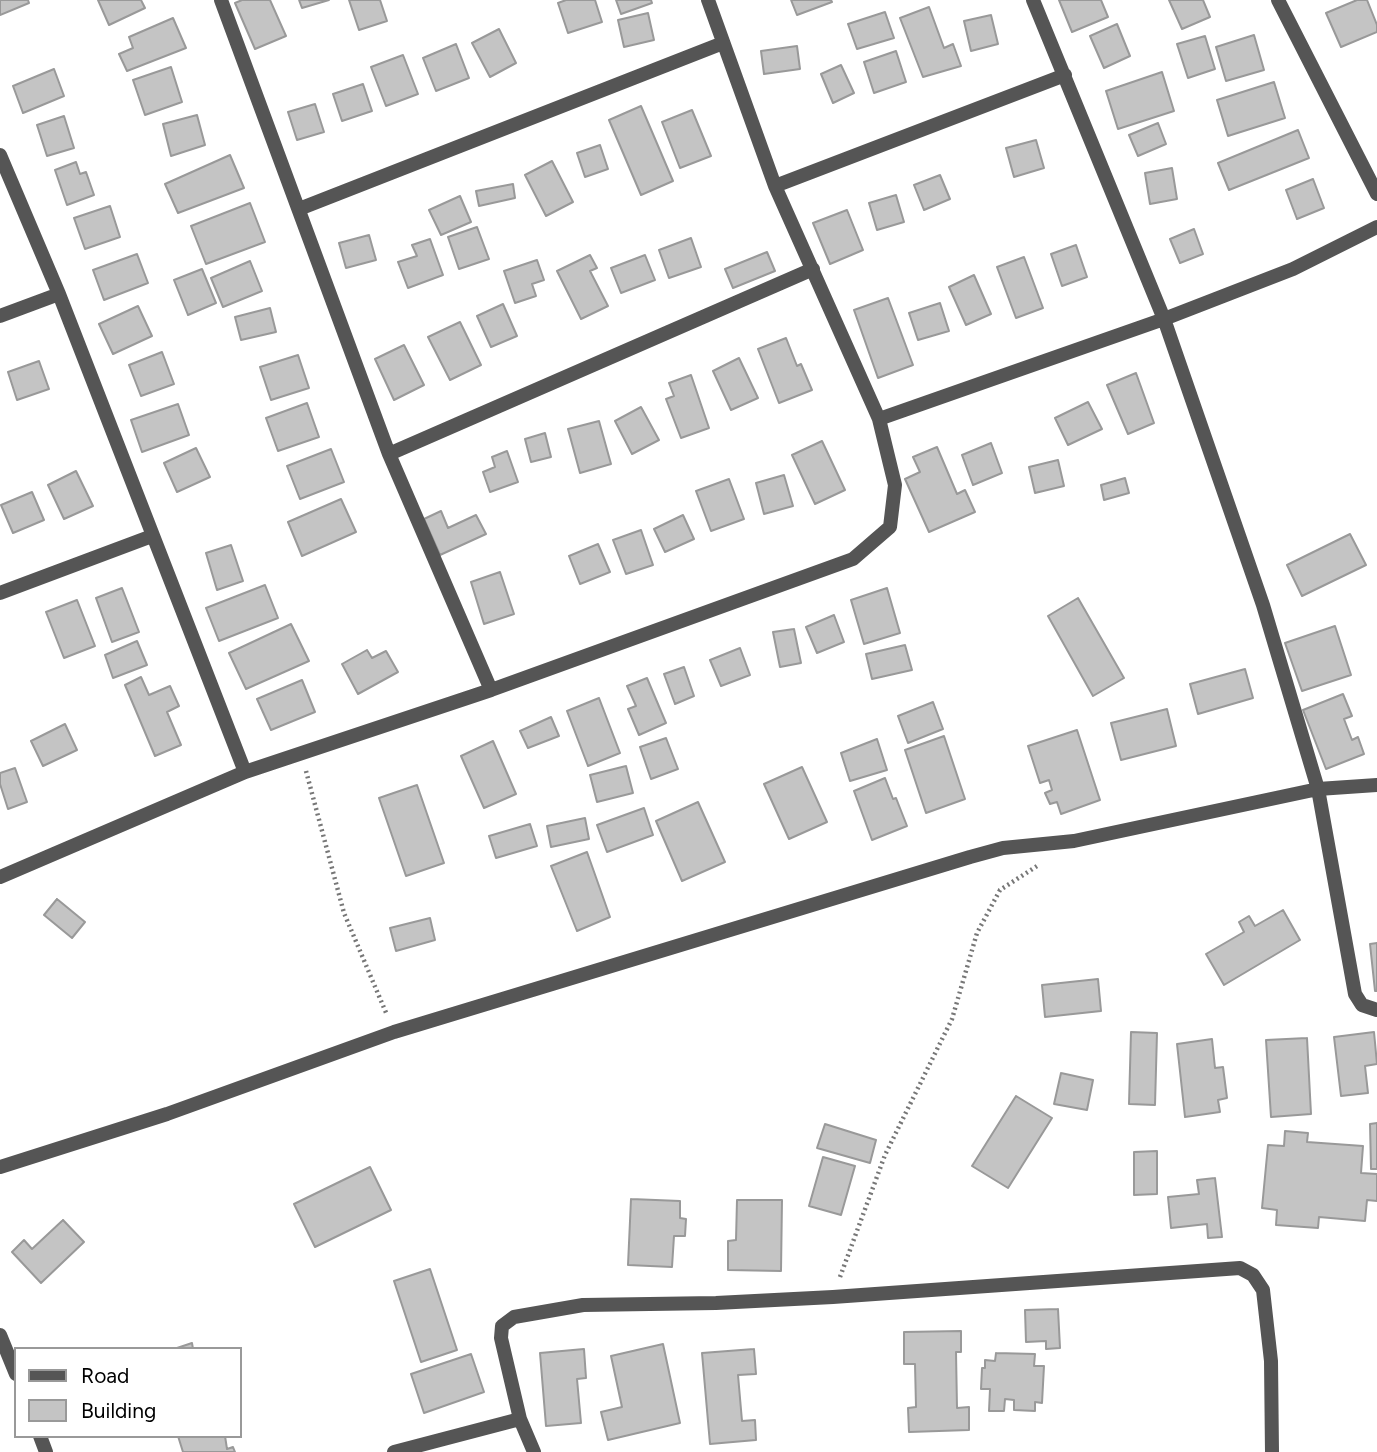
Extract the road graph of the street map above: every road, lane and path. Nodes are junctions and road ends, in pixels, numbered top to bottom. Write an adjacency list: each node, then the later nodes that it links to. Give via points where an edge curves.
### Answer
1 (221, 0): 10 (street)
2 (708, 0): 5 (street)
3 (1033, 0): 6 (street)
4 (1278, 0): 9 (street)
5 (723, 43): 8 (street); 10 (street)
6 (1065, 75): 8 (street); 15 (street)
7 (0, 155): 13 (street)
8 (775, 186): 12 (street)
9 (1377, 194)
10 (299, 209): 17 (street)
11 (1377, 227): 15 (street, via 1293,269)
12 (813, 269): 16 (street); 17 (street)
13 (59, 294): 14 (street); 18 (street)
14 (0, 316)
15 (1164, 319): 16 (street); 24 (street, via 1263,605)
16 (879, 419): 20 (street, via 895,485 890,527 853,559)
17 (389, 454): 20 (street)
18 (152, 536): 19 (street); 22 (street)
19 (0, 593)
20 (491, 690): 21 (street)
21 (302, 754): 22 (street); 28 (path, via 344,913)
22 (245, 772): 26 (street)
23 (1377, 785): 24 (street)
24 (1318, 789): 27 (street, via 1355,994 1362,1005); 28 (street, via 1074,841 1003,848)
25 (1042, 862): 30 (path, via 1000,890 977,933 952,1019 886,1155)
26 (0, 877)
27 (1377, 1010)
28 (394, 1032): 29 (street, via 167,1114)
29 (0, 1167)
30 (833, 1297): 33 (street, via 583,1305 514,1317 502,1326 501,1338); 36 (street, via 1240,1268 1253,1275 1263,1290 1271,1361)
31 (0, 1335): 32 (street)
32 (14, 1369)
33 (520, 1419): 34 (street); 35 (street)
34 (394, 1452)
35 (534, 1452)
36 (1272, 1452)

